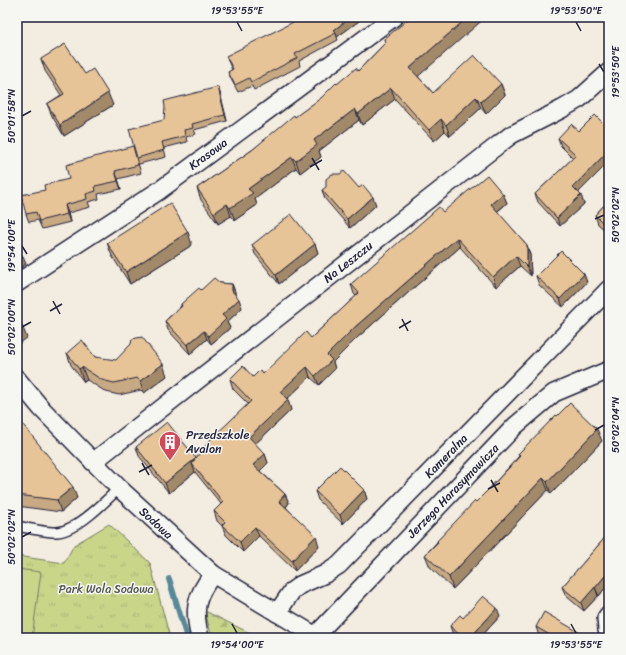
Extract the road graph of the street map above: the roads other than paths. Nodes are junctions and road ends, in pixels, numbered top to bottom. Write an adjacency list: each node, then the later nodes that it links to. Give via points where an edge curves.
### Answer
1 (394, 17): 3 (street, Krasowa, via 160,190)
2 (609, 72): 7 (street, Na Leszczu, via 579,99 511,135)
3 (17, 283)
4 (609, 289): 11 (street, Kameralna, via 339,565 292,591)
5 (609, 370): 14 (street, Jerzego Harasymowicza, via 554,393 515,426)
6 (17, 378): 7 (street, Sodowa, via 41,408)
7 (93, 462): 8 (street, Sodowa)
8 (119, 488): 9 (lane, via 80,522 68,528 57,532); 10 (street, Sodowa)
9 (17, 526)
10 (213, 574): 11 (street, Sodowa); 15 (street, via 202,588 197,600 197,626)
11 (277, 613): 14 (street, Sodowa)
12 (609, 614): 13 (street, via 606,618)
13 (609, 635)
14 (317, 637)
15 (200, 638)

